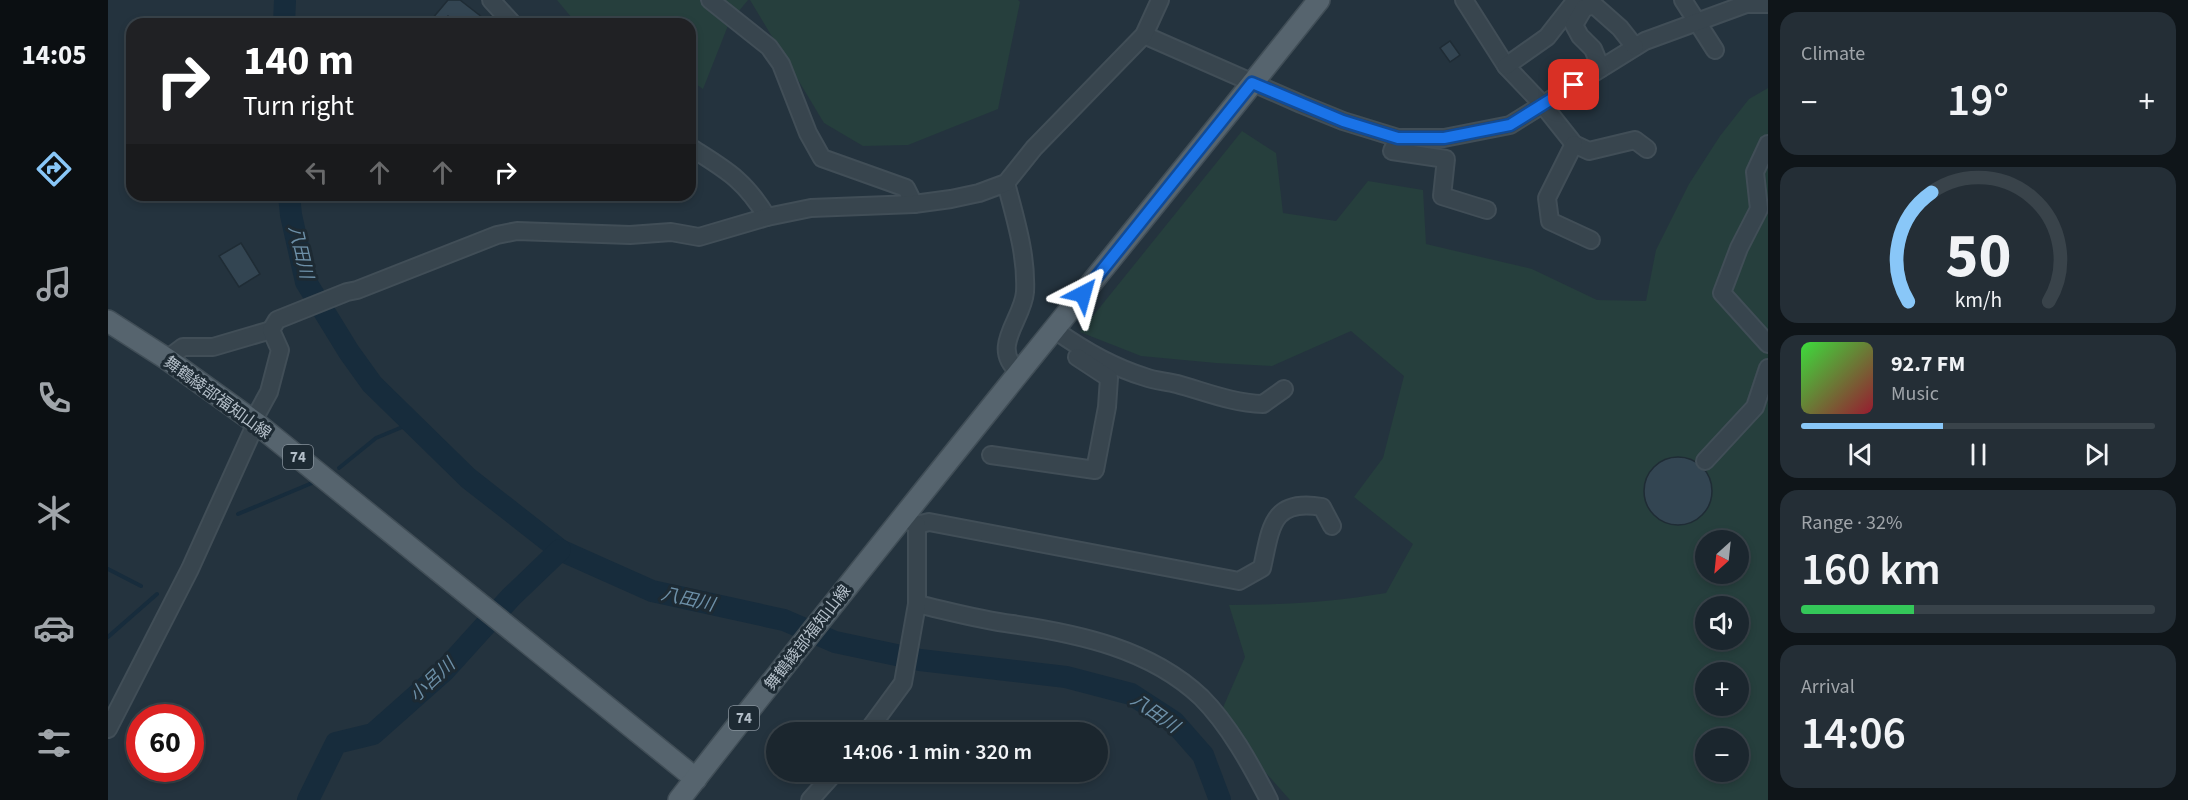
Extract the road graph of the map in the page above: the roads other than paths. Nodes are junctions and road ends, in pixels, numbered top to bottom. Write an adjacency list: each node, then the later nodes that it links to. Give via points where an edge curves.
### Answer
1 (491, 0): 9 (street)
2 (710, 0): 24 (street, via 769,47 781,64 822,158 906,188)
3 (1160, 0): 11 (street)
4 (1319, 0): 16 (main road, 舞鶴綾部福知山線 / 74)
5 (1464, 0): 14 (street)
6 (1576, 0): 14 (street, via 1547,37)
7 (1683, 0): 10 (street)
8 (1768, 4): 10 (street, via 1746,4)
9 (508, 18)
10 (1696, 21): 12 (street); 13 (street)
11 (1144, 35): 16 (street); 23 (street, via 1041,140)
12 (1635, 47): 15 (street); 15 (street, via 1594,5 1584,8 1574,25 1593,49)
13 (1715, 50)
14 (1506, 66): 17 (street)
15 (1601, 68): 17 (street)
16 (1252, 83): 18 (street, via 1343,121); 30 (main road, 舞鶴綾部福知山線 / 74)
17 (1542, 105): 18 (street, via 1510,125 1444,138); 19 (street)
18 (1398, 138): 25 (street, via 1392,152 1446,159 1442,196)
19 (1574, 144): 21 (street, via 1589,151 1635,140); 27 (street, via 1547,198 1550,221)
20 (1768, 144): 31 (street, via 1755,172 1759,209 1722,293)
21 (1647, 150)
22 (696, 151): 26 (street, via 744,184)
23 (1006, 183): 24 (street, via 951,200); 35 (street, via 1023,254 1025,294 1006,344 1007,356)
24 (914, 204): 26 (street, via 811,208)
25 (1486, 210)
26 (767, 217): 29 (street, via 699,237 671,232 630,236 517,231 497,235 293,313 277,320)
27 (1591, 240)
28 (108, 321): 33 (main road, 舞鶴綾部福知山線 / 74)
29 (271, 330): 33 (street, via 213,347 183,346); 37 (street, via 280,350)
30 (1055, 330): 32 (street); 35 (main road, 舞鶴綾部福知山線 / 74)
31 (1768, 344)
32 (1078, 346): 36 (street, via 1146,378 1233,402 1263,404); 38 (street, via 1077,357 1109,378 1095,470)
33 (167, 359): 37 (main road, 舞鶴綾部福知山線 / 74)
34 (1768, 368): 39 (street, via 1755,406)
35 (1019, 372): 40 (main road, 舞鶴綾部福知山線 / 74)
36 (1284, 389)
37 (256, 423): 44 (street, via 190,569); 45 (main road, 舞鶴綾部福知山線 / 74)
38 (991, 455)
39 (1705, 461)
40 (909, 521): 41 (street, via 1239,581 1262,568 1278,514 1289,506 1322,507); 42 (street); 45 (main road, 舞鶴綾部福知山線 / 74, via 840,596)
41 (1332, 526)
42 (916, 611): 43 (street, via 903,683); 49 (street, via 1068,633 1151,662 1202,699 1248,759)
43 (874, 722)
44 (108, 729)
45 (696, 779): 47 (main road)
46 (826, 782): 48 (street)
47 (679, 800)
48 (810, 800)
49 (1269, 800)

